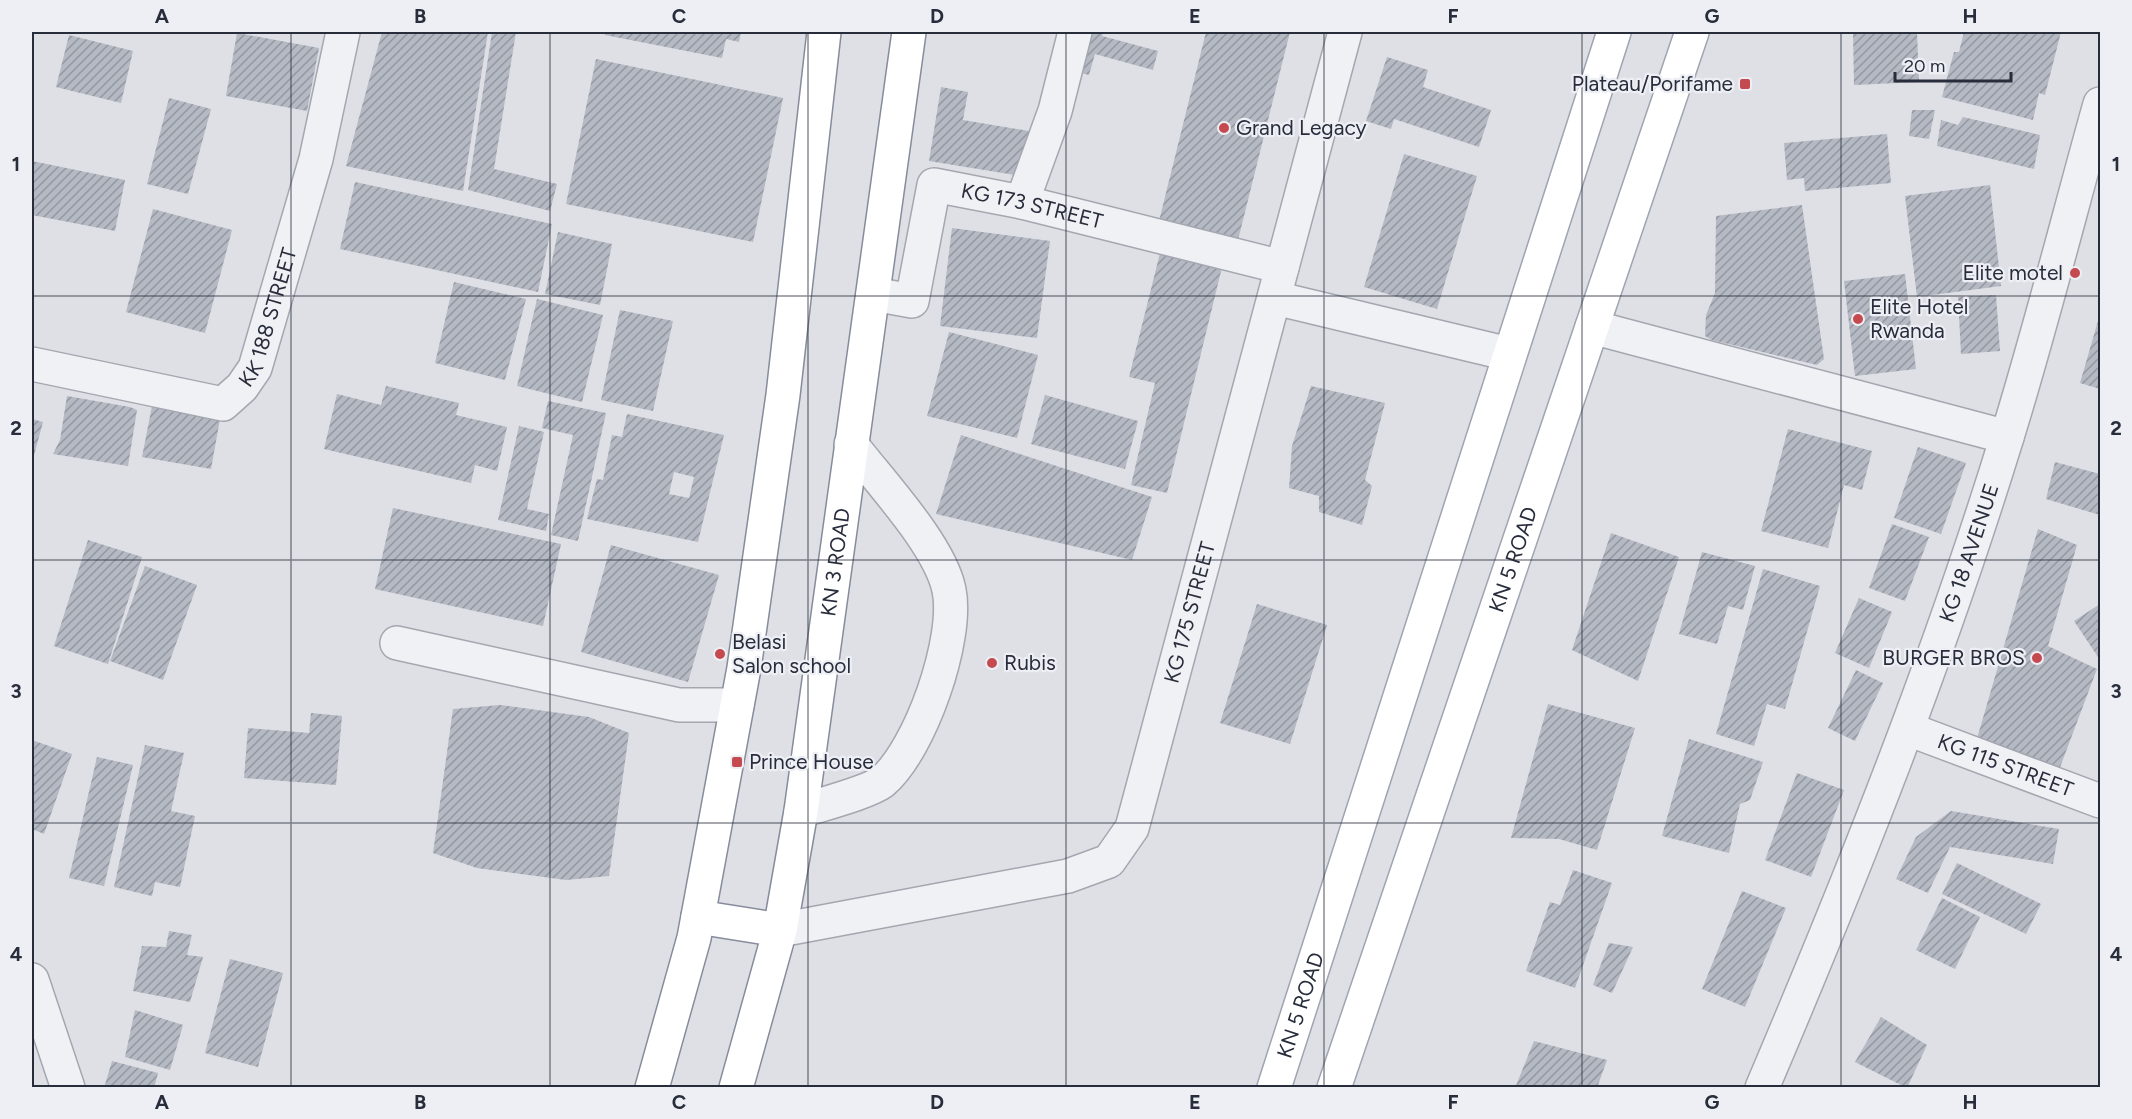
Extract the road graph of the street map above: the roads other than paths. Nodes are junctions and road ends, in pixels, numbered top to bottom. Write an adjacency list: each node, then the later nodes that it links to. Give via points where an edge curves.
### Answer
1 (343, 32): 14 (street, KK 188 STREET, via 316,159 255,368 242,387 223,404)
2 (824, 32): 18 (main road, via 783,395)
3 (909, 32): 11 (main road, KN 3 ROAD)
4 (1075, 32): 9 (street, via 1055,111)
5 (1345, 32): 10 (street, KG 175 STREET)
6 (1614, 32): 13 (main road, KN 5 ROAD)
7 (1692, 32): 12 (main road, KN 5 ROAD)
8 (2100, 104): 15 (street, KG 18 AVENUE)
9 (1022, 202): 10 (street, KG 173 STREET); 11 (street, KG 173 STREET, via 934,185 912,301)
10 (1279, 283): 13 (street, KG 173 STREET); 23 (street, KG 175 STREET, via 1132,828 1109,861 1068,876)
11 (873, 294): 16 (main road, KN 3 ROAD)
12 (1592, 327): 15 (street); 29 (main road, KN 5 ROAD)
13 (1509, 354): 28 (main road, KN 5 ROAD)
14 (32, 364)
15 (2007, 437): 19 (street, KG 18 AVENUE)
16 (850, 444): 21 (main road, KN 3 ROAD); 21 (street, via 933,551 949,589 951,619 938,680 907,754 880,783)
17 (397, 643): 18 (street, via 679,705)
18 (737, 705): 22 (main road)
19 (1908, 729): 20 (street, KG 115 STREET); 30 (street, KG 18 AVENUE)
20 (2100, 801)
21 (801, 812): 23 (main road, KN 3 ROAD)
22 (698, 917): 23 (main road); 26 (main road)
23 (780, 930): 27 (main road, KN 3 ROAD)
24 (32, 980): 25 (street)
25 (68, 1088)
26 (652, 1088)
27 (736, 1088)
28 (1274, 1088)
29 (1334, 1088)
30 (1762, 1088)

